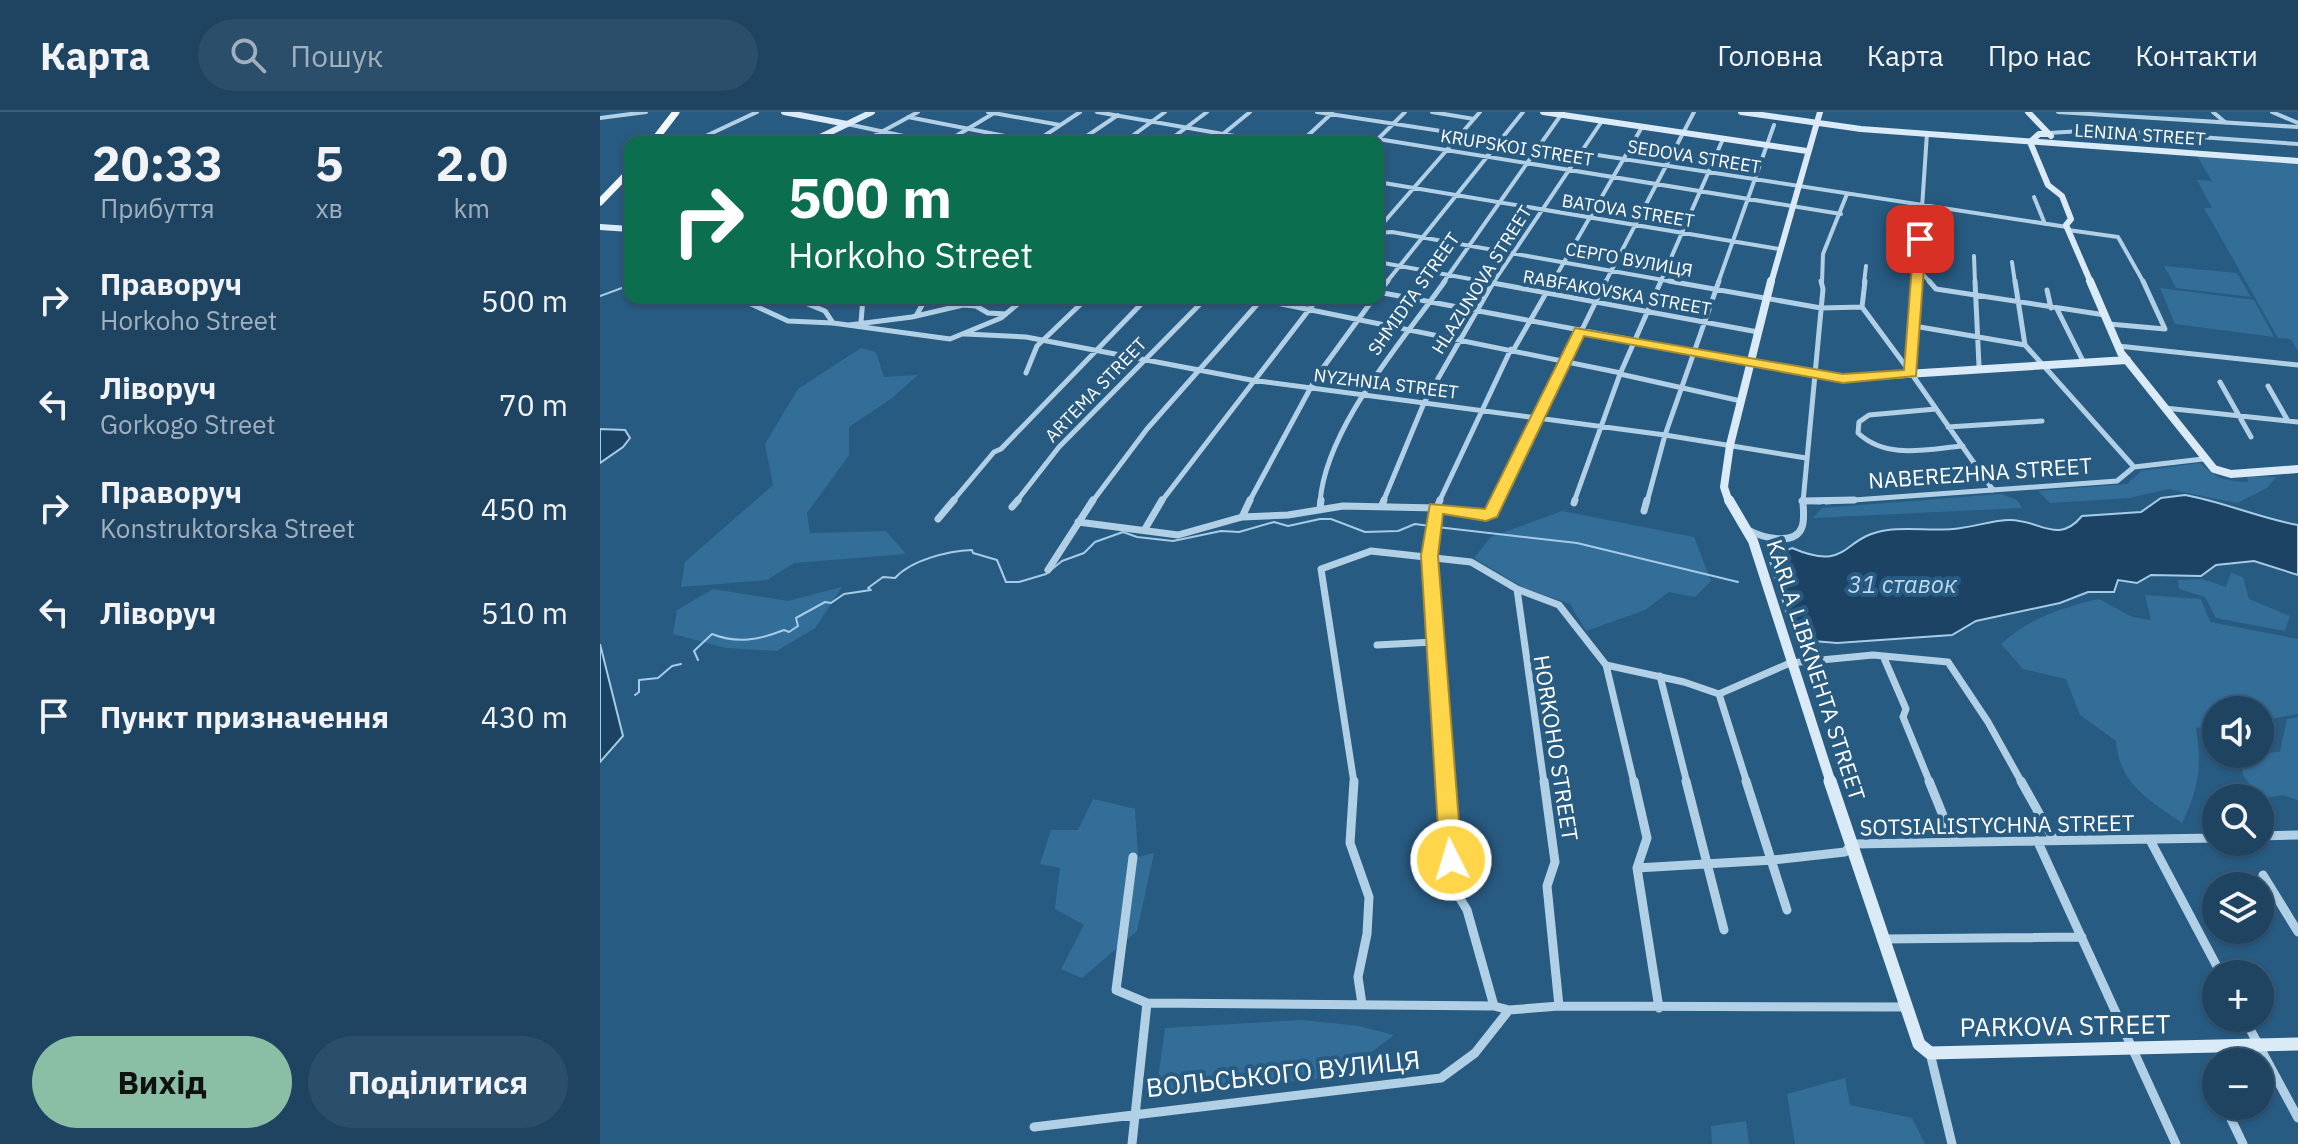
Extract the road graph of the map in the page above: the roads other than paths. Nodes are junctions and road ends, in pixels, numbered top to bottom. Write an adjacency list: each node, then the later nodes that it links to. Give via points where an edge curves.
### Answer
1 (646, 112): 30 (street)
2 (676, 112): 54 (main road)
3 (757, 112): 55 (street)
4 (784, 112): 40 (street)
5 (872, 112): 40 (street)
6 (918, 112): 32 (street)
7 (993, 112): 42 (street); 47 (street)
8 (1080, 112): 42 (street)
9 (1097, 112): 31 (street)
10 (1123, 112): 31 (street)
11 (1165, 112): 36 (street)
12 (1207, 112): 45 (street)
13 (1250, 112): 52 (street)
14 (1317, 112): 28 (street, SEDOVA STREET)
15 (1405, 112): 41 (street)
16 (1432, 112): 34 (street)
17 (1480, 112): 34 (street)
18 (1523, 112): 69 (street)
19 (1543, 112): 29 (street)
20 (1694, 112): 49 (street)
21 (1741, 112): 38 (street, LENINA STREET)
22 (1820, 112): 38 (street, KARLA LIBKNEHTA STREET)
23 (2028, 112): 51 (street)
24 (2058, 112): 35 (street)
25 (2176, 112): 35 (street)
26 (2213, 112): 39 (street)
27 (2272, 112): 44 (street)
28 (1332, 113): 41 (street, SEDOVA STREET); 66 (street)
29 (1562, 113): 37 (street); 75 (street, SHMIDTA STREET)
30 (622, 114): 33 (street)
31 (1117, 116): 36 (street); 62 (street)
32 (908, 117): 47 (street); 48 (street)
33 (600, 118)
34 (1474, 119): 53 (street)
35 (2184, 120): 39 (street)
36 (1152, 121): 45 (street); 63 (street)
37 (1602, 121): 46 (street); 78 (street, HLAZUNOVA STREET)
38 (1816, 123): 50 (street, LENINA STREET); 77 (street, KARLA LIBKNEHTA STREET)
39 (2226, 123): 44 (street)
40 (847, 124): 48 (street); 56 (street)
41 (1393, 124): 53 (street, SEDOVA STREET); 67 (street)
42 (1060, 125): 61 (street)
43 (1774, 125): 74 (street)
44 (2298, 125)
45 (1186, 127): 52 (street); 64 (street)
46 (1642, 127): 49 (street); 80 (street)
47 (968, 129): 59 (street); 60 (street)
48 (882, 132): 57 (street); 58 (street)
49 (1683, 133): 68 (street); 83 (street)
50 (1927, 133): 71 (street, LENINA STREET); 100 (street)
51 (2048, 133): 71 (street); 72 (street); 73 (street, via 2100,130)
52 (1223, 134): 65 (street)
53 (1461, 134): 69 (street, SEDOVA STREET); 76 (street)
54 (658, 136)
55 (706, 136)
56 (824, 136)
57 (874, 136)
58 (902, 136)
59 (956, 136)
60 (1004, 136)
61 (1044, 136)
62 (1087, 136)
63 (1132, 136)
64 (1175, 136)
65 (1234, 136)
66 (1307, 136)
67 (1381, 136)
68 (1723, 139): 74 (street); 85 (street)
69 (1500, 141): 75 (street, SEDOVA STREET); 79 (street)
70 (1384, 142): 76 (street, KRUPSKOI STREET)
71 (2030, 142): 72 (street, LENINA STREET); 109 (street, via 2048,185 2062,196 2071,219)
72 (2058, 143): 81 (street, LENINA STREET)
73 (2298, 144)
74 (1766, 145): 77 (street); 88 (street)
75 (1539, 147): 78 (street, SEDOVA STREET); 82 (street, SHMIDTA STREET)
76 (1446, 151): 79 (street, KRUPSKOI STREET); 92 (street)
77 (1807, 151): 91 (street, KARLA LIBKNEHTA STREET)
78 (1581, 153): 80 (street, SEDOVA STREET); 84 (street, HLAZUNOVA STREET)
79 (1486, 158): 82 (street, KRUPSKOI STREET); 95 (street)
80 (1623, 160): 83 (street, SEDOVA STREET); 87 (street)
81 (2298, 161)
82 (1525, 164): 84 (street, KRUPSKOI STREET); 99 (street, SHMIDTA STREET)
83 (1665, 166): 85 (street, SEDOVA STREET); 90 (street)
84 (1568, 172): 87 (street, KRUPSKOI STREET); 102 (street, HLAZUNOVA STREET)
85 (1708, 173): 88 (street, SEDOVA STREET); 93 (street)
86 (624, 177): 98 (main road)
87 (1611, 178): 90 (street, KRUPSKOI STREET); 104 (street)
88 (1754, 180): 91 (street, SEDOVA STREET); 97 (street)
89 (1384, 183): 92 (street, BATOVA STREET)
90 (1656, 185): 93 (street, KRUPSKOI STREET); 107 (street)
91 (1798, 187): 94 (street, SEDOVA STREET); 101 (street, KARLA LIBKNEHTA STREET)
92 (1413, 189): 95 (street, BATOVA STREET); 105 (street)
93 (1700, 192): 97 (street, KRUPSKOI STREET); 112 (street)
94 (1847, 194): 100 (street, SEDOVA STREET); 103 (street)
95 (1455, 196): 99 (street, BATOVA STREET); 113 (street)
96 (2034, 197): 106 (street)
97 (1747, 199): 101 (street, KRUPSKOI STREET); 114 (street)
98 (600, 202)
99 (1497, 203): 102 (street, BATOVA STREET); 115 (street, SHMIDTA STREET)
100 (1923, 204): 106 (street, SEDOVA STREET); 124 (street)
101 (1793, 206): 103 (street, KRUPSKOI STREET); 116 (street, KARLA LIBKNEHTA STREET)
102 (1542, 211): 104 (street, BATOVA STREET); 117 (street, HLAZUNOVA STREET)
103 (1841, 214): 152 (street, via 1817,275 1823,289)
104 (1588, 218): 107 (street, BATOVA STREET); 121 (street)
105 (1384, 223)
106 (2045, 224): 109 (street, SEDOVA STREET)
107 (1634, 226): 112 (street, BATOVA STREET); 125 (street)
108 (600, 227): 110 (street)
109 (2067, 228): 158 (street); 165 (street, SEDOVA STREET, via 2118,237 2165,329)
110 (624, 229)
111 (1384, 230): 113 (street, СЕРГО ВУЛИЦЯ)
112 (1682, 234): 114 (street, BATOVA STREET); 127 (street)
113 (1422, 237): 115 (street, СЕРГО ВУЛИЦЯ); 122 (street)
114 (1732, 241): 116 (street, BATOVA STREET); 130 (street)
115 (1468, 246): 117 (street, СЕРГО ВУЛИЦЯ); 126 (street, SHMIDTA STREET)
116 (1779, 249): 135 (street, KARLA LIBKNEHTA STREET)
117 (1512, 254): 121 (street, СЕРГО ВУЛИЦЯ); 129 (street, HLAZUNOVA STREET)
118 (1974, 256): 134 (street)
119 (2012, 262): 137 (street)
120 (1384, 263): 122 (street, RABFAKOVSKA STREET)
121 (1562, 263): 125 (street, СЕРГО ВУЛИЦЯ); 133 (street)
122 (1399, 266): 126 (street, RABFAKOVSKA STREET); 128 (street)
123 (1866, 266): 151 (street)
124 (1917, 268): 134 (street, via 1936,289); 167 (street)
125 (1611, 271): 127 (street, СЕРГО ВУЛИЦЯ); 138 (street)
126 (1446, 276): 129 (street, RABFAKOVSKA STREET); 136 (street, SHMIDTA STREET)
127 (1661, 280): 130 (street, СЕРГО ВУЛИЦЯ); 156 (street)
128 (1384, 285)
129 (1494, 285): 133 (street, RABFAKOVSKA STREET); 155 (street, HLAZUNOVA STREET)
130 (1716, 290): 135 (street, СЕРГО ВУЛИЦЯ); 164 (street)
131 (2047, 290): 153 (street)
132 (1384, 295): 136 (street)
133 (1544, 295): 138 (street, RABFAKOVSKA STREET); 161 (street)
134 (1977, 295): 137 (street); 172 (street)
135 (1766, 299): 152 (street, СЕРГО ВУЛИЦЯ); 170 (street, KARLA LIBKNEHTA STREET)
136 (1428, 302): 155 (street); 168 (street, SHMIDTA STREET)
137 (2020, 302): 153 (street); 176 (street)
138 (1594, 303): 156 (street, RABFAKOVSKA STREET); 169 (street)
139 (753, 304): 163 (street, via 788,321)
140 (808, 304): 163 (street, via 825,311)
141 (862, 304): 162 (street)
142 (923, 304): 159 (street)
143 (1018, 304): 157 (street)
144 (1080, 304): 174 (street)
145 (1141, 304): 179 (street)
146 (1200, 304): 183 (street, ARTEMA STREET)
147 (1257, 304): 189 (street)
148 (1282, 304): 154 (street)
149 (1313, 304): 154 (street)
150 (1369, 304): 160 (street)
151 (1862, 307): 152 (street, СЕРГО ВУЛИЦЯ); 191 (street)
152 (1821, 308): 193 (street)
153 (2054, 308): 158 (street); 185 (street)
154 (1309, 309): 160 (street); 194 (street)
155 (1478, 311): 161 (street); 173 (street, HLAZUNOVA STREET)
156 (1647, 313): 164 (street, RABFAKOVSKA STREET); 175 (street)
157 (1006, 314): 159 (street, via 963,305); 171 (street)
158 (2105, 315): 165 (street)
159 (916, 316): 162 (street)
160 (1357, 318): 168 (street); 197 (street)
161 (1528, 321): 169 (street); 178 (street)
162 (861, 322): 166 (street)
163 (833, 323): 166 (street)
164 (1704, 323): 170 (street, RABFAKOVSKA STREET); 180 (street)
165 (2109, 324): 177 (street)
166 (845, 326): 171 (street, via 920,338)
167 (1914, 326): 172 (street); 191 (street)
168 (1409, 329): 173 (street); 199 (street, SHMIDTA STREET)
169 (1580, 331): 175 (street); 181 (street)
170 (1758, 332): 184 (street, KARLA LIBKNEHTA STREET)
171 (965, 334): 174 (street, NYZHNIA STREET)
172 (1978, 337): 176 (street); 188 (street)
173 (1460, 339): 178 (street); 201 (street, HLAZUNOVA STREET)
174 (1041, 340): 179 (street, NYZHNIA STREET); 190 (street)
175 (1634, 341): 180 (street); 192 (street)
176 (2025, 345): 186 (street)
177 (2118, 346): 182 (street); 187 (street)
178 (1513, 349): 181 (street); 204 (street)
179 (1095, 351): 183 (street, NYZHNIA STREET); 229 (street, via 994,452)
180 (1694, 352): 184 (street); 198 (street)
181 (1565, 359): 192 (street); 206 (street)
182 (2127, 360): 185 (street); 202 (street)
183 (1142, 361): 189 (street, NYZHNIA STREET); 224 (street, ARTEMA STREET, via 1059,447)
184 (1750, 362): 193 (street); 200 (street, KARLA LIBKNEHTA STREET)
185 (2084, 363): 186 (street)
186 (2043, 365): 188 (street); 218 (street)
187 (2298, 365)
188 (1982, 369): 191 (street)
189 (1194, 371): 194 (street, NYZHNIA STREET); 230 (street, via 1125,453)
190 (1026, 373)
191 (1911, 373): 193 (street, via 1843,378); 203 (street)
192 (1620, 374): 198 (street); 210 (street)
193 (1815, 374): 216 (street)
194 (1251, 380): 197 (street, NYZHNIA STREET); 232 (street, via 1167,491)
195 (2220, 382): 205 (street)
196 (2268, 386): 208 (street)
197 (1309, 388): 199 (street, NYZHNIA STREET); 228 (street)
198 (1681, 390): 200 (street); 212 (street)
199 (1364, 394): 201 (street, NYZHNIA STREET); 225 (street, SHMIDTA STREET, via 1326,470)
200 (1741, 401): 214 (street, KARLA LIBKNEHTA STREET)
201 (1424, 403): 204 (street, NYZHNIA STREET); 223 (street, HLAZUNOVA STREET)
202 (2163, 408): 205 (street); 217 (street)
203 (1936, 409): 211 (street); 215 (street, via 1869,415 1859,422 1858,433 1871,444 1892,450)
204 (1483, 411): 206 (street, NYZHNIA STREET); 226 (street)
205 (2239, 416): 208 (street); 213 (street)
206 (1537, 418): 210 (street, NYZHNIA STREET); 226 (street, via 1492,513)
207 (2042, 421): 211 (street)
208 (2288, 421): 209 (street)
209 (2298, 422)
210 (1600, 427): 212 (street, NYZHNIA STREET); 222 (street)
211 (1948, 427): 215 (street)
212 (1665, 435): 214 (street, NYZHNIA STREET); 227 (street)
213 (2251, 437)
214 (1730, 445): 216 (street, NYZHNIA STREET); 231 (street, KARLA LIBKNEHTA STREET, via 1724,487)
215 (1963, 446): 220 (street)
216 (1806, 458): 221 (street)
217 (2206, 463): 218 (street, NABEREZHNA STREET); 219 (street, NABEREZHNA STREET, via 2231,474)
218 (2134, 467): 220 (street, NABEREZHNA STREET, via 2117,481)
219 (2298, 469)
220 (1993, 490): 221 (street, NABEREZHNA STREET)
221 (1802, 501): 231 (street, via 1803,526 1797,532 1771,538)
222 (1574, 503)
223 (1382, 505): 225 (street); 226 (street)
224 (1012, 507)
225 (1320, 508): 228 (street)
226 (1436, 508): 233 (street)
227 (1644, 511)
228 (1242, 517): 232 (street, via 1178,535)
229 (938, 519)
230 (1078, 522): 232 (street); 234 (street)
231 (1746, 528): 239 (street, KARLA LIBKNEHTA STREET)
232 (1145, 529)
233 (1430, 556): 235 (street, via 1471,562); 236 (street); 263 (street, via 1371,551 1321,569 1355,790 1350,843 1369,897 1358,977)
234 (1048, 570)
235 (1517, 589): 240 (street, via 1559,605); 265 (street, HORKOHO STREET, via 1555,862 1547,886)
236 (1433, 642): 237 (street); 264 (street, via 1453,887 1467,910)
237 (1377, 645)
238 (1884, 658): 239 (street); 246 (street); 248 (street, via 1948,662)
239 (1790, 663): 242 (street); 250 (street, KARLA LIBKNEHTA STREET)
240 (1606, 665): 241 (street); 254 (street, via 1647,838)
241 (1660, 676): 242 (street); 253 (street)
242 (1719, 694): 252 (street)
243 (2298, 835): 244 (street)
244 (2274, 836)
245 (2202, 838): 249 (street, SOTSIALISTYCHNA STREET)
246 (1953, 840): 247 (street, SOTSIALISTYCHNA STREET); 250 (street, SOTSIALISTYCHNA STREET)
247 (2037, 840): 248 (street, SOTSIALISTYCHNA STREET); 259 (street)
248 (2054, 840): 249 (street, SOTSIALISTYCHNA STREET)
249 (2150, 840): 261 (street)
250 (1852, 844): 252 (street, SOTSIALISTYCHNA STREET, via 1845,852); 260 (street, KARLA LIBKNEHTA STREET)
251 (1133, 857): 262 (street, via 1116,990)
252 (1773, 860): 253 (street, SOTSIALISTYCHNA STREET); 256 (street)
253 (1709, 864): 254 (street, SOTSIALISTYCHNA STREET); 257 (street)
254 (1637, 868): 267 (street)
255 (2274, 893): 258 (street)
256 (1787, 910)
257 (1724, 930)
258 (2298, 932)
259 (2082, 937): 260 (street); 272 (street)
260 (1882, 939): 266 (street, KARLA LIBKNEHTA STREET)
261 (2214, 960)
262 (1147, 1003): 263 (street); 274 (street)
263 (1362, 1004): 264 (street)
264 (1494, 1006): 268 (street)
265 (1559, 1006): 267 (street); 268 (street)
266 (1905, 1007): 267 (street); 273 (street, KARLA LIBKNEHTA STREET, via 1919,1044)
267 (1659, 1008)
268 (1509, 1010): 274 (street, ВОЛЬСЬКОГО ВУЛИЦЯ, via 1475,1053 1441,1078)
269 (2252, 1032): 270 (street)
270 (2258, 1044): 271 (street, PARKOVA STREET); 272 (street, PARKOVA STREET); 275 (street)
271 (2298, 1044)
272 (2133, 1049): 273 (street, PARKOVA STREET); 280 (street)
273 (1930, 1053): 279 (street, KARLA LIBKNEHTA STREET)
274 (1135, 1113): 277 (street, ВОЛЬСЬКОГО ВУЛИЦЯ); 278 (street)
275 (2298, 1118)
276 (2231, 1120): 281 (street)
277 (1034, 1127)
278 (1132, 1144)
279 (1952, 1144)
280 (2176, 1144)
281 (2243, 1144)

